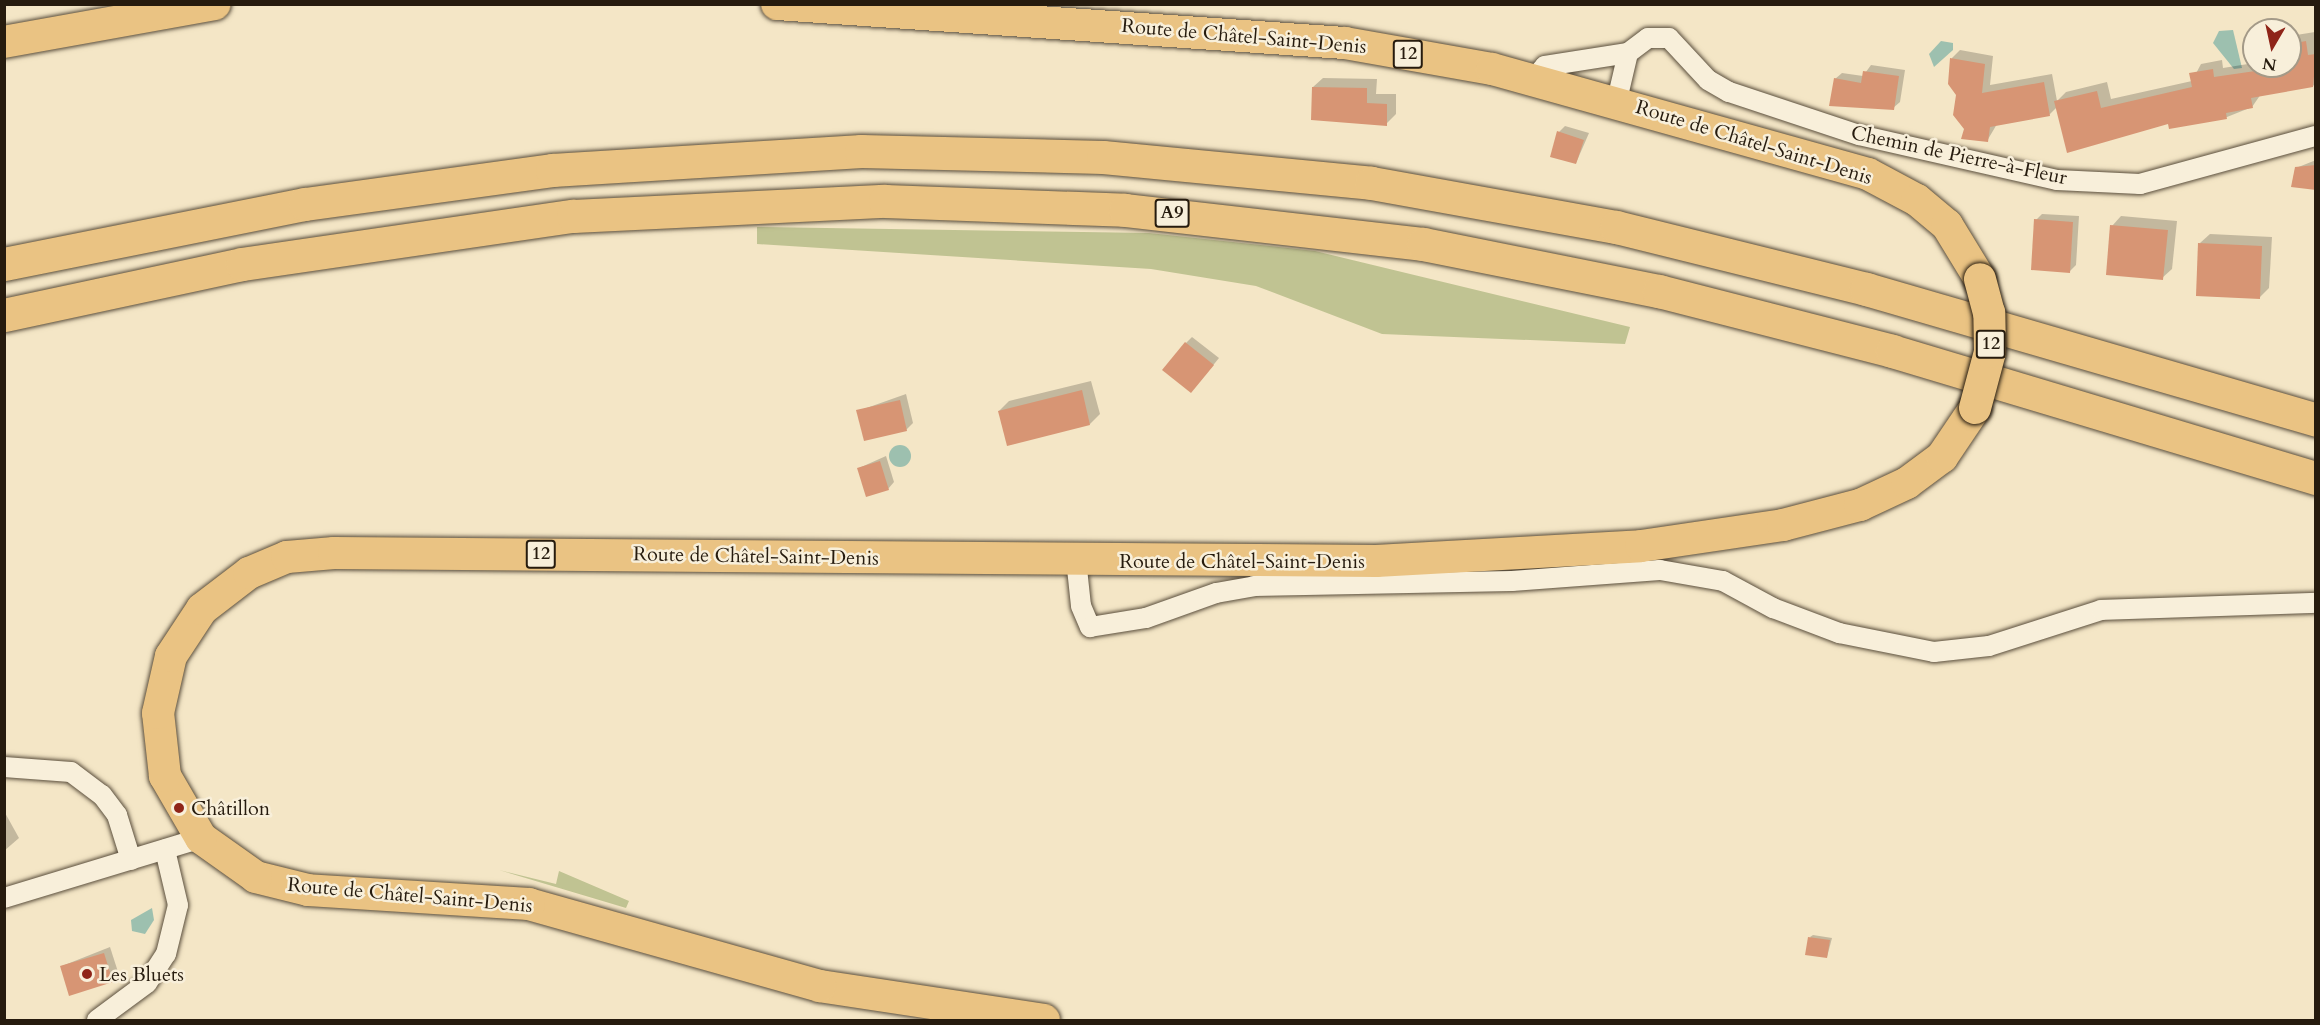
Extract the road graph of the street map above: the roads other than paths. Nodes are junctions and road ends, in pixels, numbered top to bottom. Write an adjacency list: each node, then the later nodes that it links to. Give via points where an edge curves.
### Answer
1 (215, 4): 3 (main road)
2 (777, 4): 5 (main road, Route de Châtel-Saint-Denis / 12, via 1345,43)
3 (4, 42)
4 (1628, 53): 5 (street, Chemin de Pierre-à-Fleur, via 1545,66); 6 (street); 7 (street, Chemin de Pierre-à-Fleur, via 1648,38 1669,38 1708,80 1729,92 1859,135 2057,180 2140,184)
5 (1534, 80): 6 (main road, Route de Châtel-Saint-Denis / 12)
6 (1617, 100): 12 (main road, Route de Châtel-Saint-Denis / 12, bridge, via 1810,155 1896,187 1947,225 1980,279 1989,313 1990,352 1975,408 1942,457 1907,483 1860,505 1783,525 1641,546 1462,559)
7 (2316, 136)
8 (4, 264): 10 (highway, via 250,214 552,170 861,151 1103,156 1371,183 1616,227 1866,289)
9 (4, 315): 11 (highway, A9, via 276,259 573,216 885,201 1125,210 1423,244 1648,289 1892,351)
10 (2316, 420)
11 (2316, 478)
12 (1076, 559): 13 (street, via 1081,606 1090,627 1146,618 1216,592 1254,586 1501,581 1643,571 1707,575 1805,621 1926,652 1989,646 2101,610); 15 (main road, Route de Châtel-Saint-Denis / 12, via 403,552 287,557 216,595 190,624 165,673 158,725 165,776)
13 (2316, 603)
14 (4, 767): 17 (street, via 71,772 102,795 117,815)
15 (201, 838): 16 (street); 20 (main road, Route de Châtel-Saint-Denis / 12, via 230,862 284,885 529,904 820,986)
16 (165, 850): 17 (street); 19 (street, via 178,905 166,954 147,983)
17 (131, 860): 18 (street)
18 (4, 898)
19 (97, 1020)
20 (1044, 1020)

